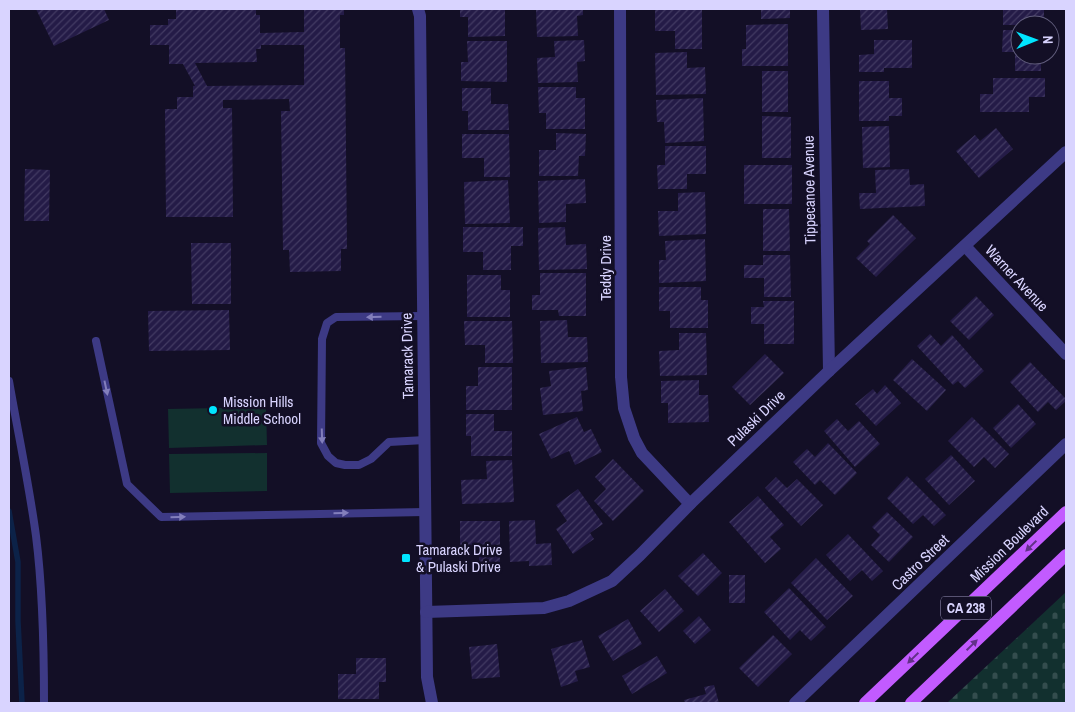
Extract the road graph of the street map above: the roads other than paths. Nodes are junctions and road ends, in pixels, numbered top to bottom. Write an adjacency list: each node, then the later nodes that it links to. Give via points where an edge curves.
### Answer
1 (418, 9): 6 (street, Tamarack Drive)
2 (620, 9): 13 (street, Teddy Drive, via 621,367 624,408 642,452)
3 (823, 9): 9 (street, Tippecanoe Avenue)
4 (1066, 152): 5 (street, Pulaski Drive)
5 (965, 246): 8 (street, Warner Avenue); 9 (street, Pulaski Drive)
6 (423, 316): 11 (street, Tamarack Drive); 11 (lane, one-way to 11, via 336,317 327,323 322,339 322,443 328,456 345,465 371,459 389,442)
7 (96, 340): 14 (lane, one-way to 14, via 128,484 161,517)
8 (1066, 354)
9 (829, 371): 13 (street, Pulaski Drive)
10 (9, 382): 18 (lane, via 36,537 43,620)
11 (424, 440): 14 (street, Tamarack Drive)
12 (1066, 444): 20 (street, Castro Street)
13 (690, 504): 17 (street, Pulaski Drive, via 612,581 569,601 544,608)
14 (425, 512): 17 (street, Tamarack Drive)
15 (1066, 512): 21 (main road, Mission Boulevard / CA 238, one-way to 21)
16 (1066, 555): 22 (main road, CA 238, one-way to 16)
17 (426, 612): 19 (street, Tamarack Drive)
18 (44, 703)
19 (432, 703)
20 (795, 703)
21 (865, 703)
22 (911, 703)

